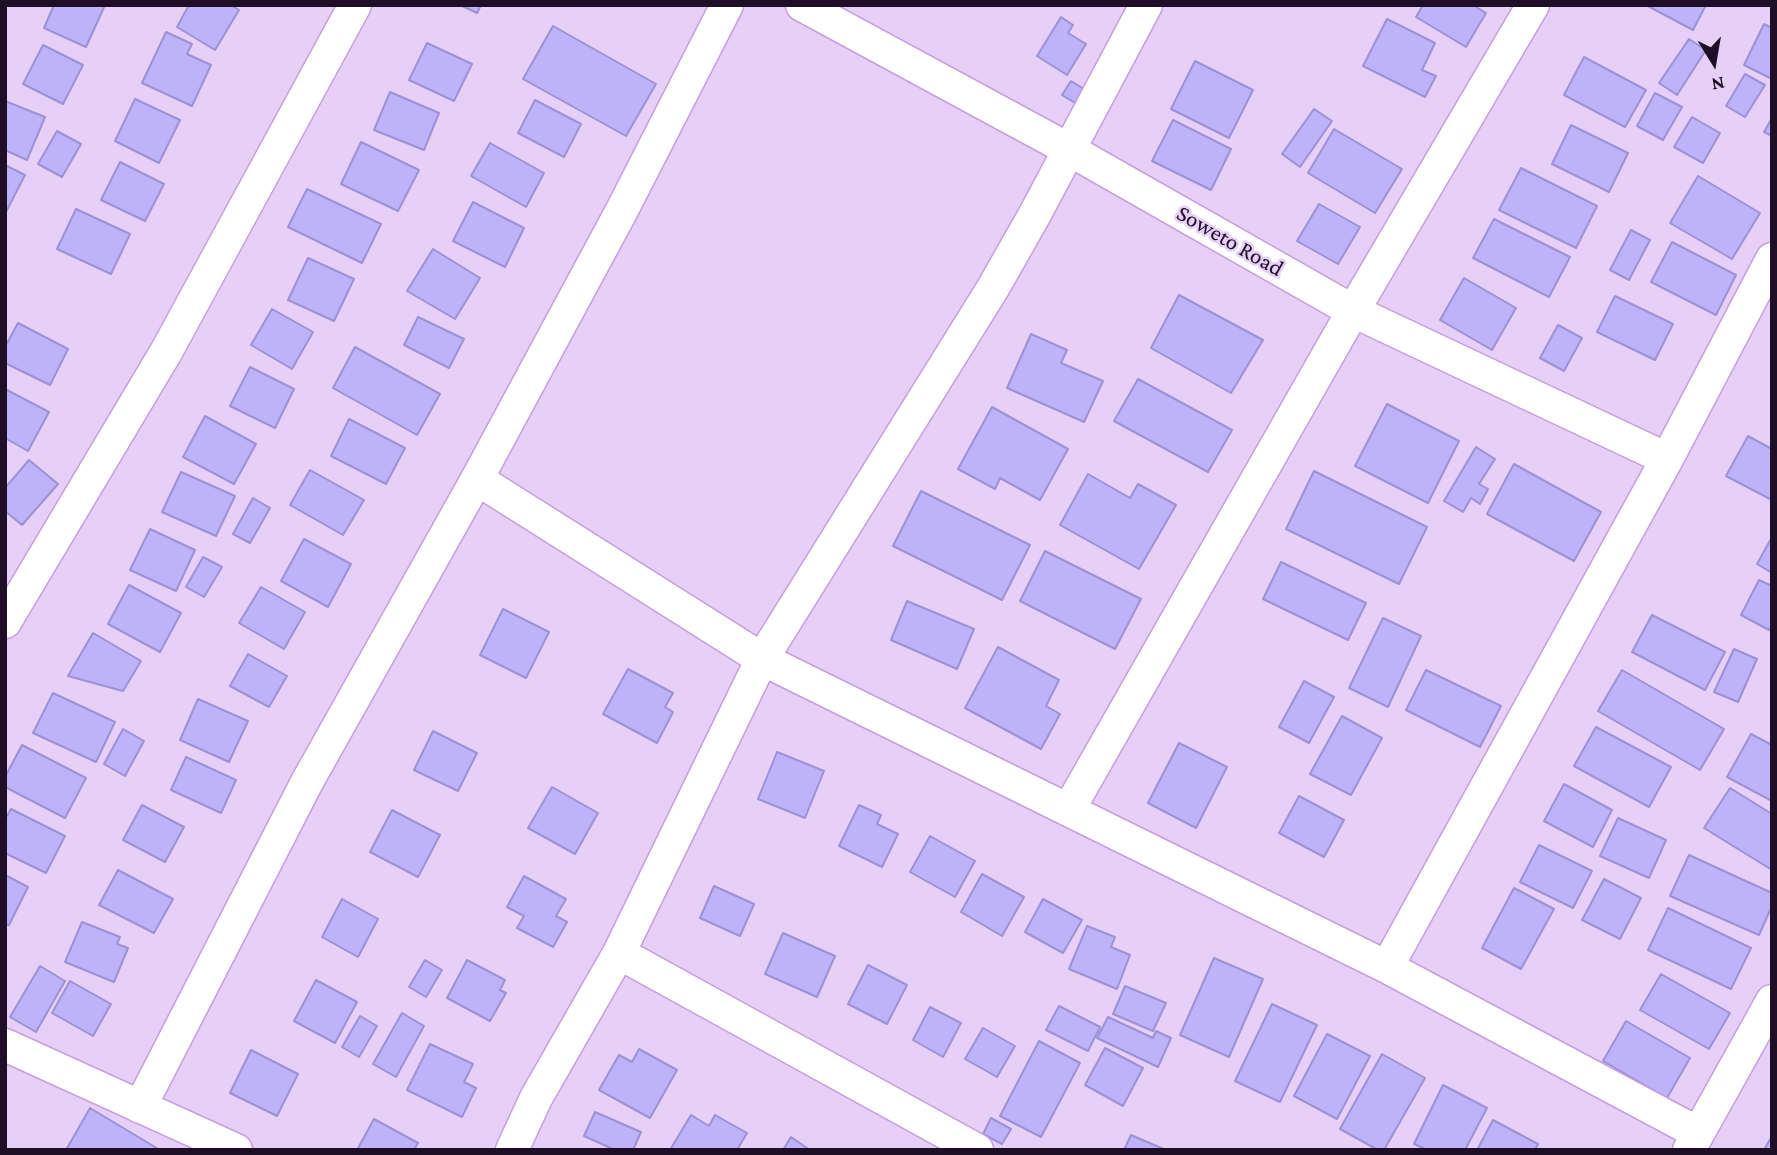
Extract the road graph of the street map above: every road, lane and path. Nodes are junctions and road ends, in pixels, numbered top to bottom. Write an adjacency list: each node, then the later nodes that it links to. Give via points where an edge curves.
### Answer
1 (355, 5): 11 (street, via 166,352)
2 (727, 5): 10 (street)
3 (802, 5): 6 (street, Soweto Road)
4 (1146, 5): 6 (street)
5 (1533, 5): 8 (street)
6 (1068, 149): 8 (street, Soweto Road); 12 (street, via 993,289)
7 (1772, 258): 9 (street)
8 (1353, 311): 9 (street, Soweto Road); 13 (street)
9 (1667, 459): 15 (street)
10 (477, 479): 12 (street); 18 (street, via 307,782)
11 (5, 622)
12 (762, 659): 13 (street); 14 (street)
13 (1069, 809): 15 (street)
14 (619, 953): 21 (street, via 536,1098); 22 (street)
15 (1387, 967): 19 (street)
16 (1772, 1001): 19 (street)
17 (5, 1045): 18 (street)
18 (140, 1107): 20 (street)
19 (1694, 1141)
20 (233, 1149)
21 (512, 1150)
22 (977, 1150)

